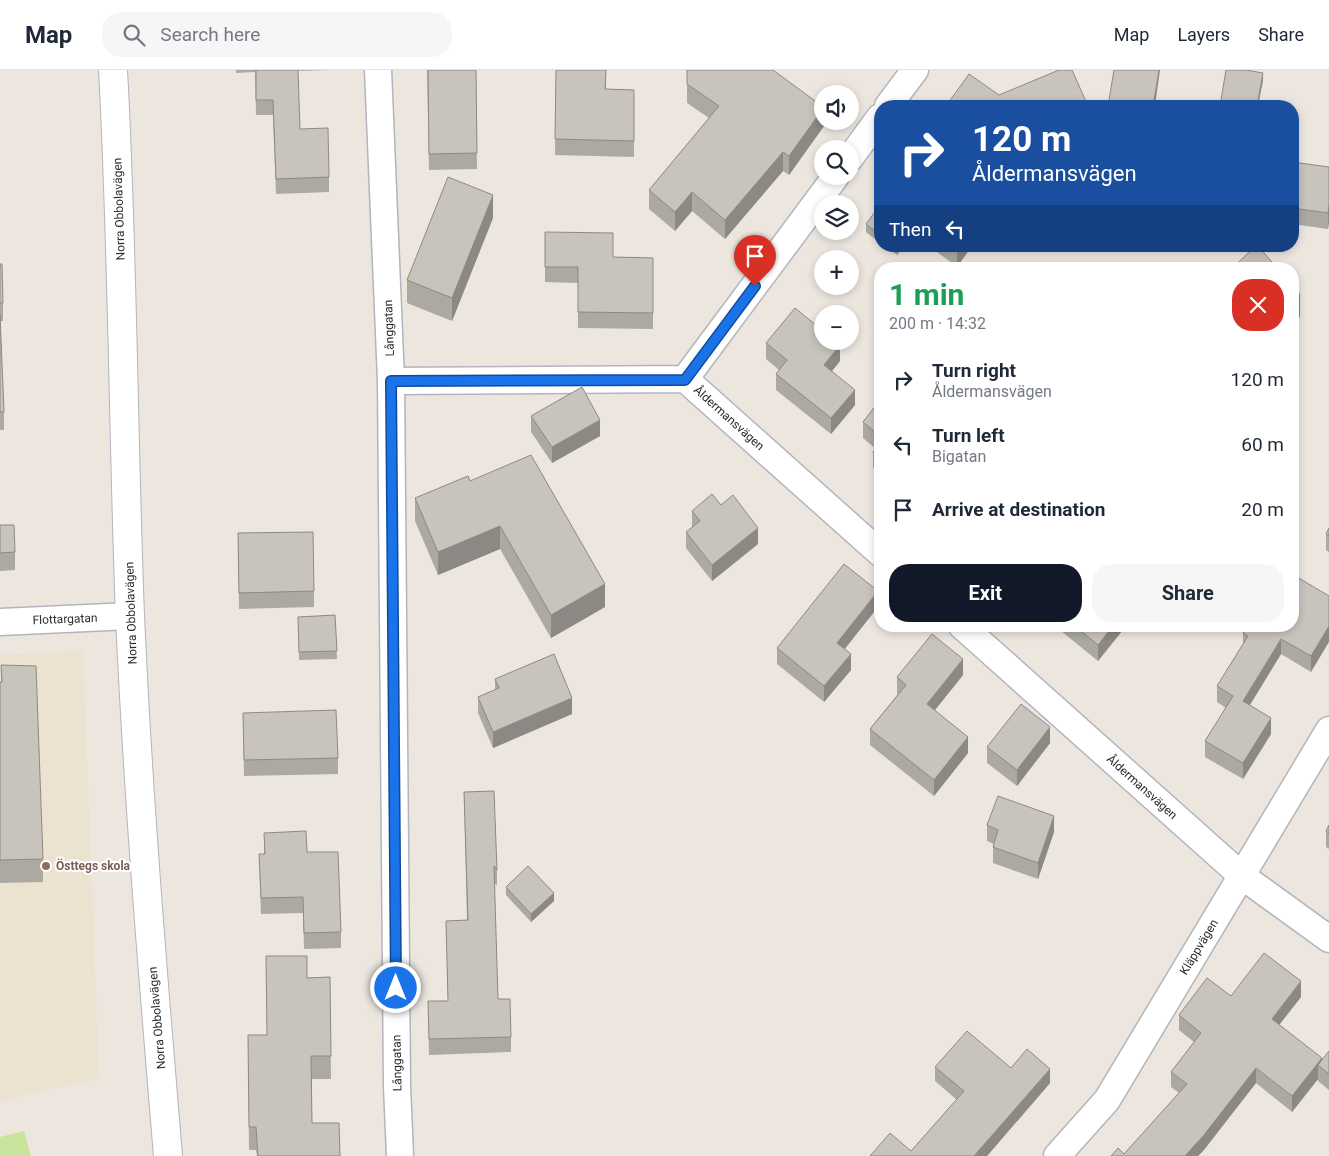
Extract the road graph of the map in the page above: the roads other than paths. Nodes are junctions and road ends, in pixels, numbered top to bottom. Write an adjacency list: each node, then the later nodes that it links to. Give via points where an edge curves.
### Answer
1 (112, 70): 11 (street, Norra Obbolavägen, via 120,196)
2 (378, 70): 9 (street, Långgatan)
3 (915, 70): 4 (street)
4 (892, 100)
5 (874, 125): 6 (street)
6 (859, 146)
7 (829, 185): 8 (street)
8 (685, 380): 9 (street, Åldermansvägen); 10 (street, Åldermansvägen)
9 (391, 381): 18 (street, Långgatan, via 396,1066)
10 (874, 548)
11 (130, 616): 12 (street, Flottargatan); 17 (street, Norra Obbolavägen, via 146,885)
12 (0, 622)
13 (969, 632): 15 (street, Åldermansvägen)
14 (1329, 730): 15 (street, Kläppvägen)
15 (1242, 876): 16 (street, Åldermansvägen); 19 (street, Kläppvägen, via 1107,1100)
16 (1329, 939)
17 (168, 1156)
18 (400, 1156)
19 (1057, 1156)

